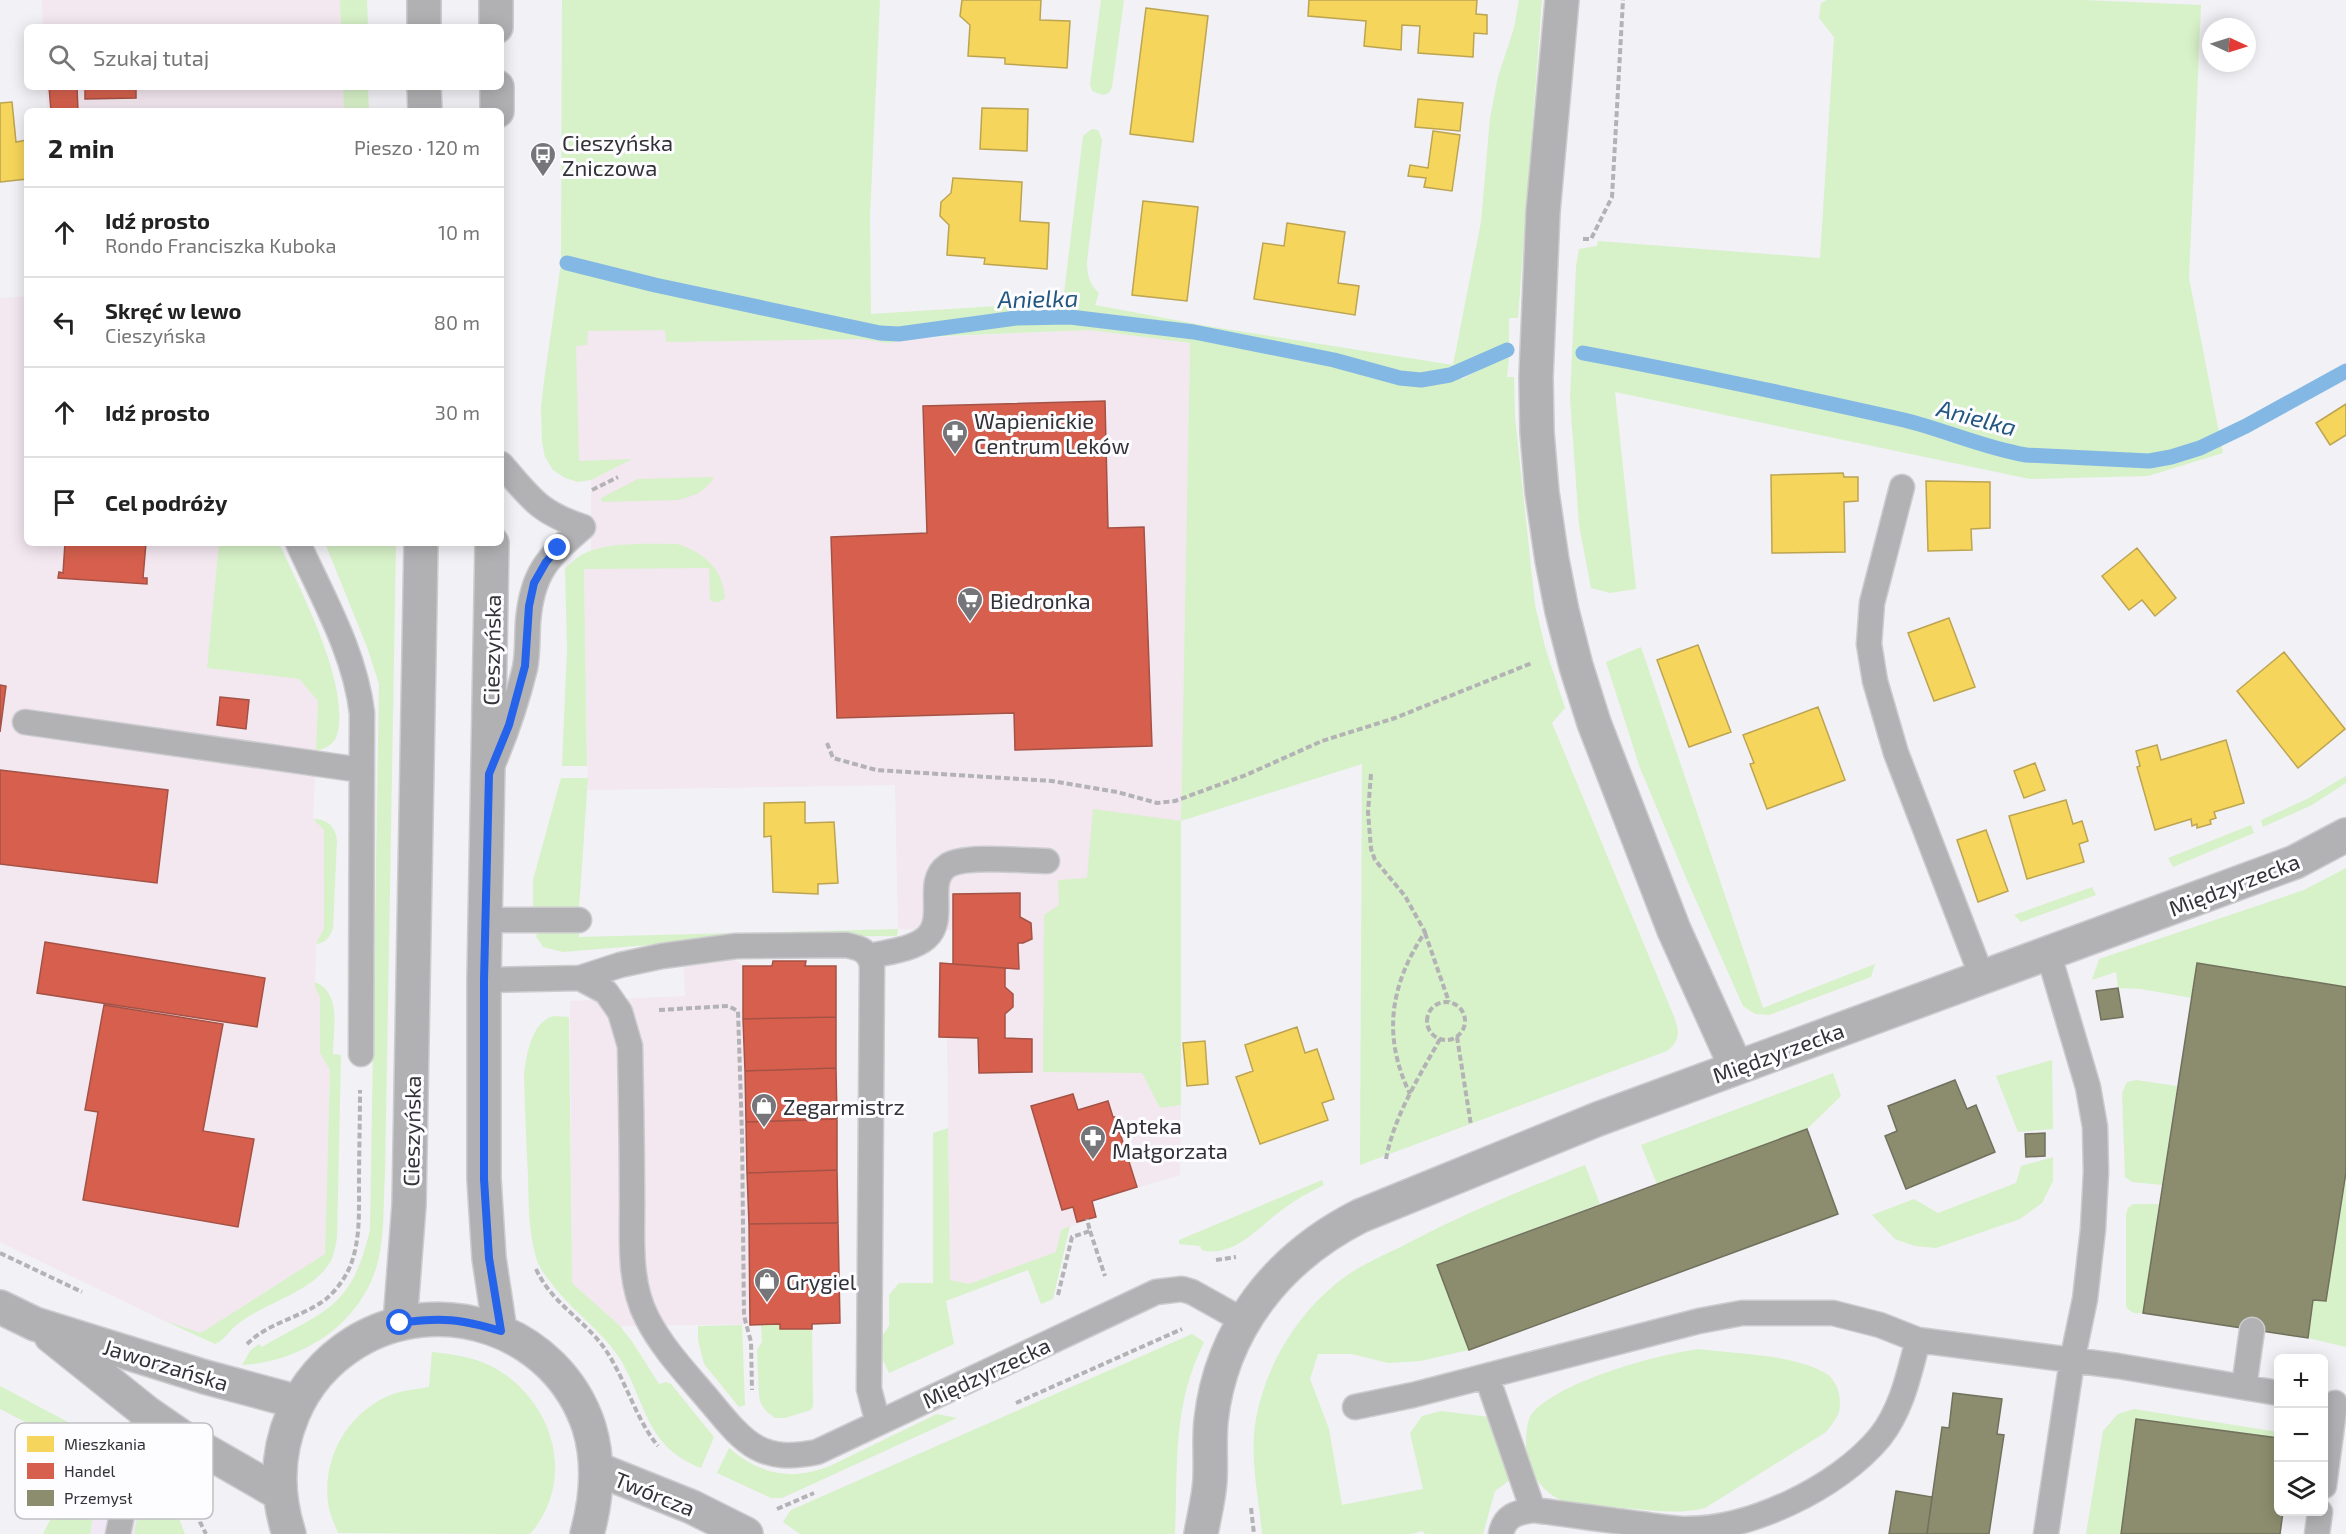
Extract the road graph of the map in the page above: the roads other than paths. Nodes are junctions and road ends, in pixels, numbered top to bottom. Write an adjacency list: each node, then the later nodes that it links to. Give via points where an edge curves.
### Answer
1 (424, 0): 4 (main road)
2 (496, 0): 5 (main road)
3 (1562, 0): 28 (street, via 1544,189 1536,377 1542,492 1554,570 1570,644 1594,723 1670,920)
4 (424, 24)
5 (496, 24)
6 (424, 90): 8 (main road)
7 (497, 90): 9 (main road)
8 (425, 108)
9 (497, 108)
10 (504, 468): 17 (lane, via 536,505 583,527 546,562 534,583 525,666 509,725)
11 (1902, 487): 24 (lane, via 1872,603 1869,644 1875,681 1896,753)
12 (299, 546): 16 (lane, via 355,673 362,713)
13 (421, 546): 31 (main road, Cieszyńska, via 410,1194)
14 (492, 546): 17 (main road, Cieszyńska)
15 (25, 722): 16 (lane)
16 (361, 770): 27 (lane)
17 (489, 774): 21 (main road, Cieszyńska)
18 (2346, 835): 22 (street, Międzyrzecka, via 2295,862)
19 (1047, 861): 23 (lane, via 966,860 948,865 938,878 935,926 928,937 902,949)
20 (579, 920): 21 (lane)
21 (486, 921): 26 (main road, Cieszyńska)
22 (2048, 952): 24 (street, Międzyrzecka); 36 (lane, via 2088,1087 2095,1127 2093,1229 2085,1299)
23 (870, 956): 25 (lane, via 860,948 846,945 736,946 662,956); 46 (lane, via 869,1389)
24 (1982, 976): 28 (street, Międzyrzecka)
25 (580, 978): 26 (lane); 46 (lane, Międzyrzecka, via 606,992 621,1012 630,1046 633,1276 646,1317 667,1349 730,1425 752,1445 773,1456 817,1452)
26 (484, 980): 34 (main road, Cieszyńska, via 485,1200 489,1258)
27 (361, 1054)
28 (1736, 1067): 30 (street, Międzyrzecka, via 1360,1216 1290,1263)
29 (0, 1307): 32 (main road, Jaworzańska)
30 (1244, 1321): 46 (lane, Międzyrzecka, via 1182,1289 1156,1292); 50 (street, Międzyrzecka, via 1215,1396)
31 (400, 1323): 34 (main road, via 434,1318 467,1321); 40 (main road, via 369,1334 341,1351)
32 (35, 1324): 40 (main road, Jaworzańska); 43 (main road, Jaworzańska)
33 (2253, 1330): 38 (lane)
34 (501, 1331): 49 (main road, via 538,1354 568,1386 588,1426)
35 (1918, 1340): 36 (lane); 37 (lane, via 1833,1313 1742,1313); 52 (lane, via 1902,1399 1880,1437 1853,1464 1802,1497 1762,1516 1726,1526 1683,1529)
36 (2072, 1361): 38 (lane); 62 (lane)
37 (1487, 1377): 42 (lane); 52 (lane)
38 (2244, 1387): 39 (lane)
39 (2274, 1392)
40 (298, 1402): 51 (main road, via 282,1446)
41 (2335, 1403): 48 (lane)
42 (1355, 1407)
43 (146, 1412): 44 (lane); 45 (main road, Jaworzańska)
44 (143, 1423)
45 (161, 1423)
46 (878, 1423)
47 (213, 1453): 51 (main road, Jaworzańska)
48 (2327, 1462)
49 (597, 1469): 57 (main road, via 597,1491); 58 (street, Twórcza, via 692,1507)
50 (1210, 1482): 59 (street, Międzyrzecka); 60 (street, Międzyrzecka)
51 (279, 1493): 56 (main road)
52 (1533, 1510): 61 (lane, via 1518,1512 1508,1519)
53 (2319, 1516): 63 (lane)
54 (121, 1519): 55 (lane)
55 (118, 1534)
56 (290, 1534)
57 (587, 1534)
58 (746, 1534)
59 (1201, 1534)
60 (1223, 1534)
61 (1502, 1534)
62 (2046, 1534)
63 (2317, 1534)

